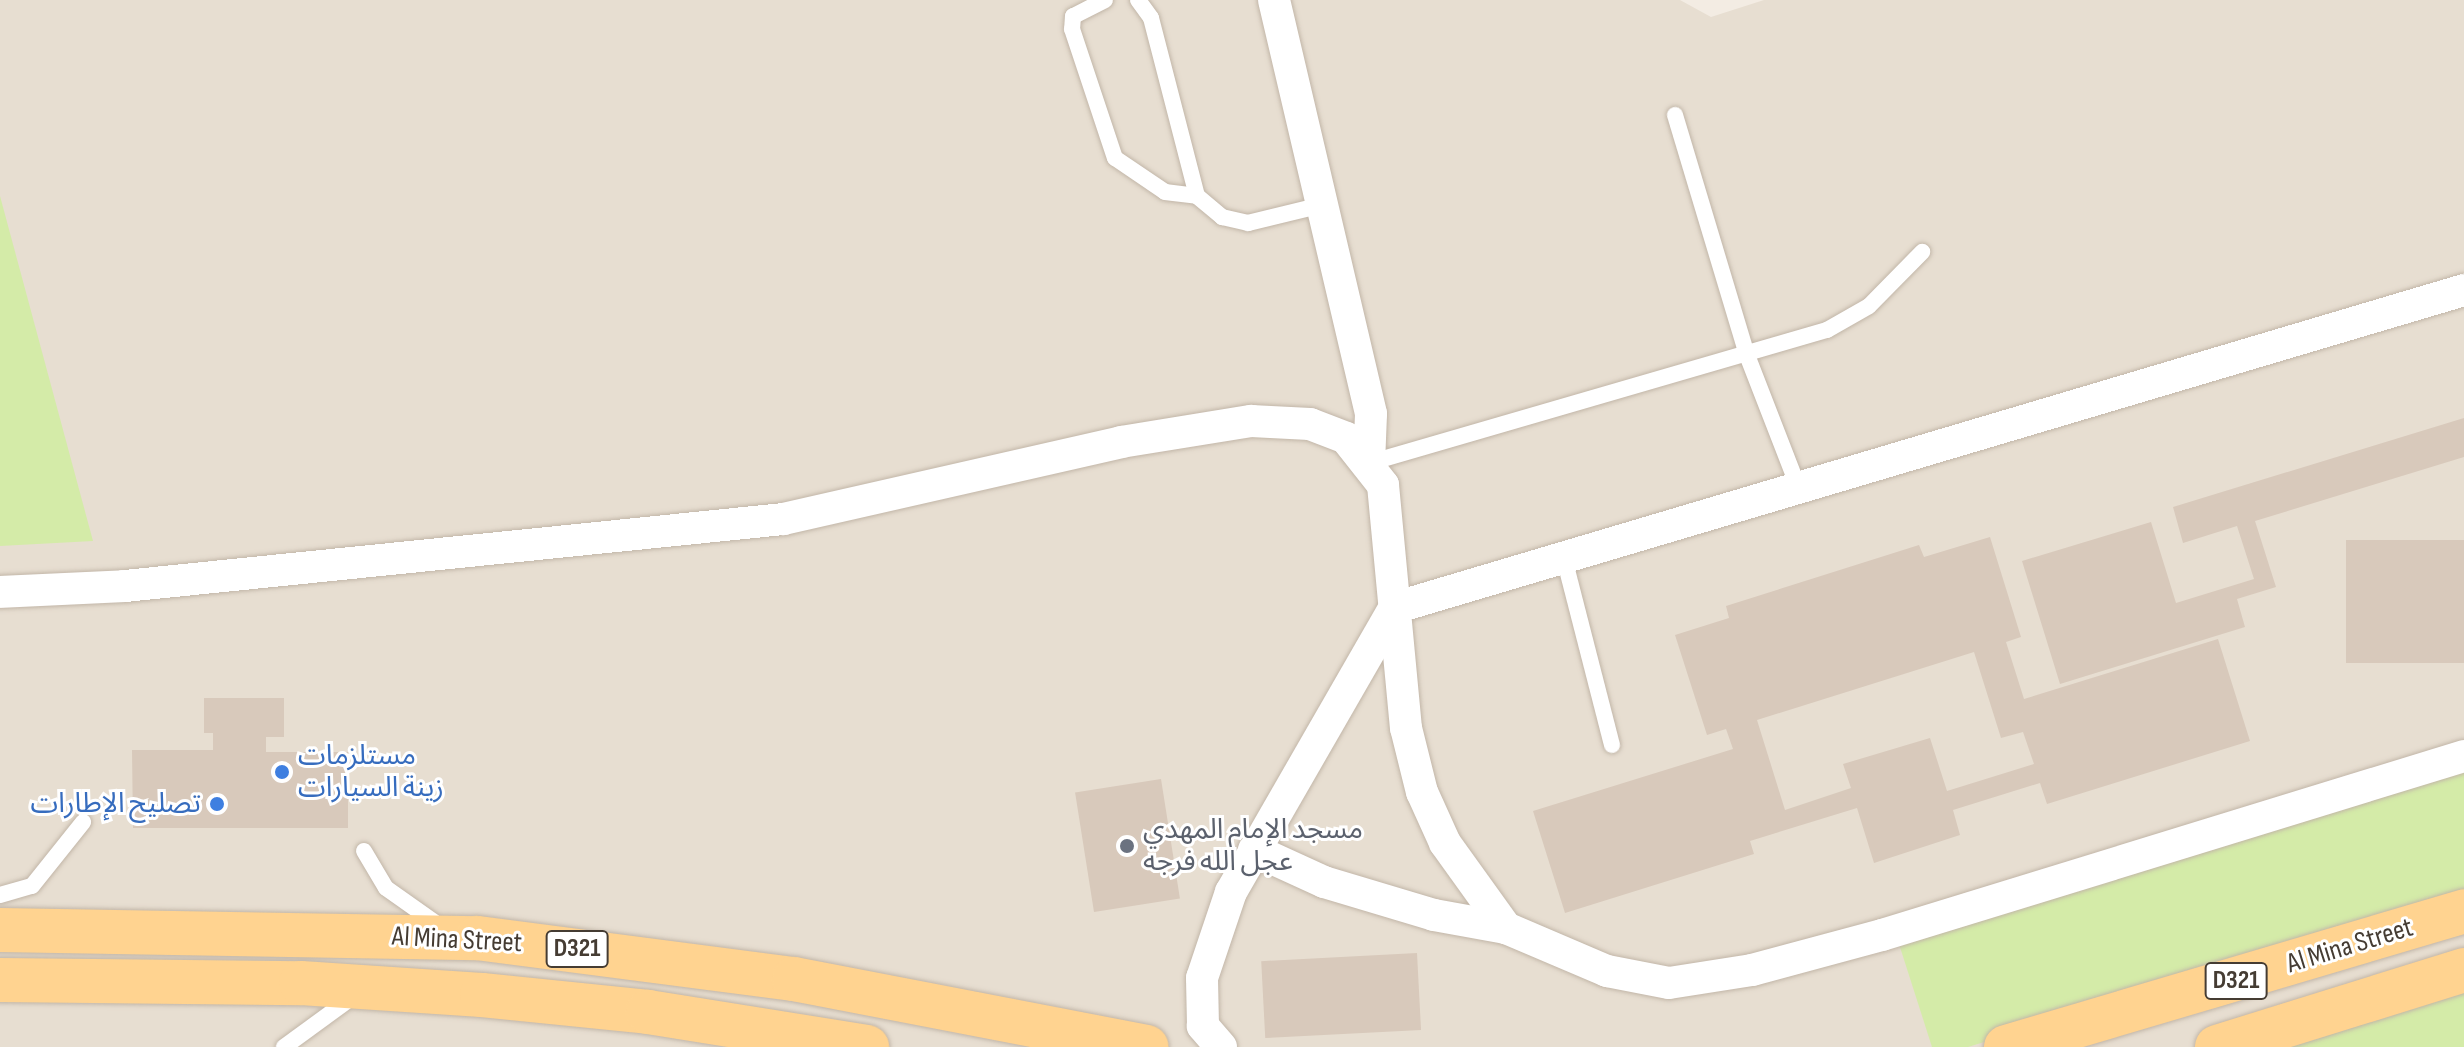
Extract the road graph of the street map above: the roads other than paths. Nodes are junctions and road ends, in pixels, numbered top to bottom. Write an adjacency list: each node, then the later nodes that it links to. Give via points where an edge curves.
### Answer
1 (1105, 0): 5 (lane, via 1073,16 1072,29 1115,158 1165,192)
2 (1138, 0): 5 (lane, via 1151,18)
3 (1274, 0): 6 (street)
4 (1675, 115): 9 (lane)
5 (1197, 196): 6 (lane, via 1222,217 1248,223)
6 (1322, 205): 10 (street, via 1371,414)
7 (1922, 252): 9 (lane, via 1869,306 1827,330)
8 (2464, 290): 11 (street)
9 (1747, 355): 10 (lane); 11 (lane)
10 (1369, 463): 13 (street, via 1346,438 1310,424 1251,421 1121,442 783,519 125,586); 14 (street, via 1383,485 1392,530)
11 (1799, 489): 12 (street)
12 (1564, 558): 14 (street); 15 (lane)
13 (0, 592)
14 (1394, 608): 18 (street); 22 (street, via 1406,728 1422,792 1445,843)
15 (1612, 745)
16 (2464, 756): 22 (street, via 1752,970 1669,983 1607,971)
17 (83, 822): 20 (lane, via 32,886)
18 (1254, 850): 22 (street, via 1324,882 1434,915); 31 (street, via 1231,892 1202,978 1203,1026)
19 (364, 851): 24 (lane, via 386,888 417,915)
20 (0, 895)
21 (2464, 911): 32 (main road, Al Mina Street / D321)
22 (1506, 928)
23 (0, 930): 24 (main road, Al Mina Street / D321)
24 (477, 938): 30 (main road, Al Mina Street / D321, via 794,979)
25 (2464, 970): 33 (main road, Al Mina Street / D321)
26 (0, 980): 27 (main road, Al Mina Street / D321)
27 (365, 987): 28 (lane); 29 (main road, Al Mina Street / D321, via 648,1012)
28 (284, 1047)
29 (867, 1047)
30 (1146, 1047)
31 (1221, 1047)
32 (2006, 1047)
33 (2217, 1047)

